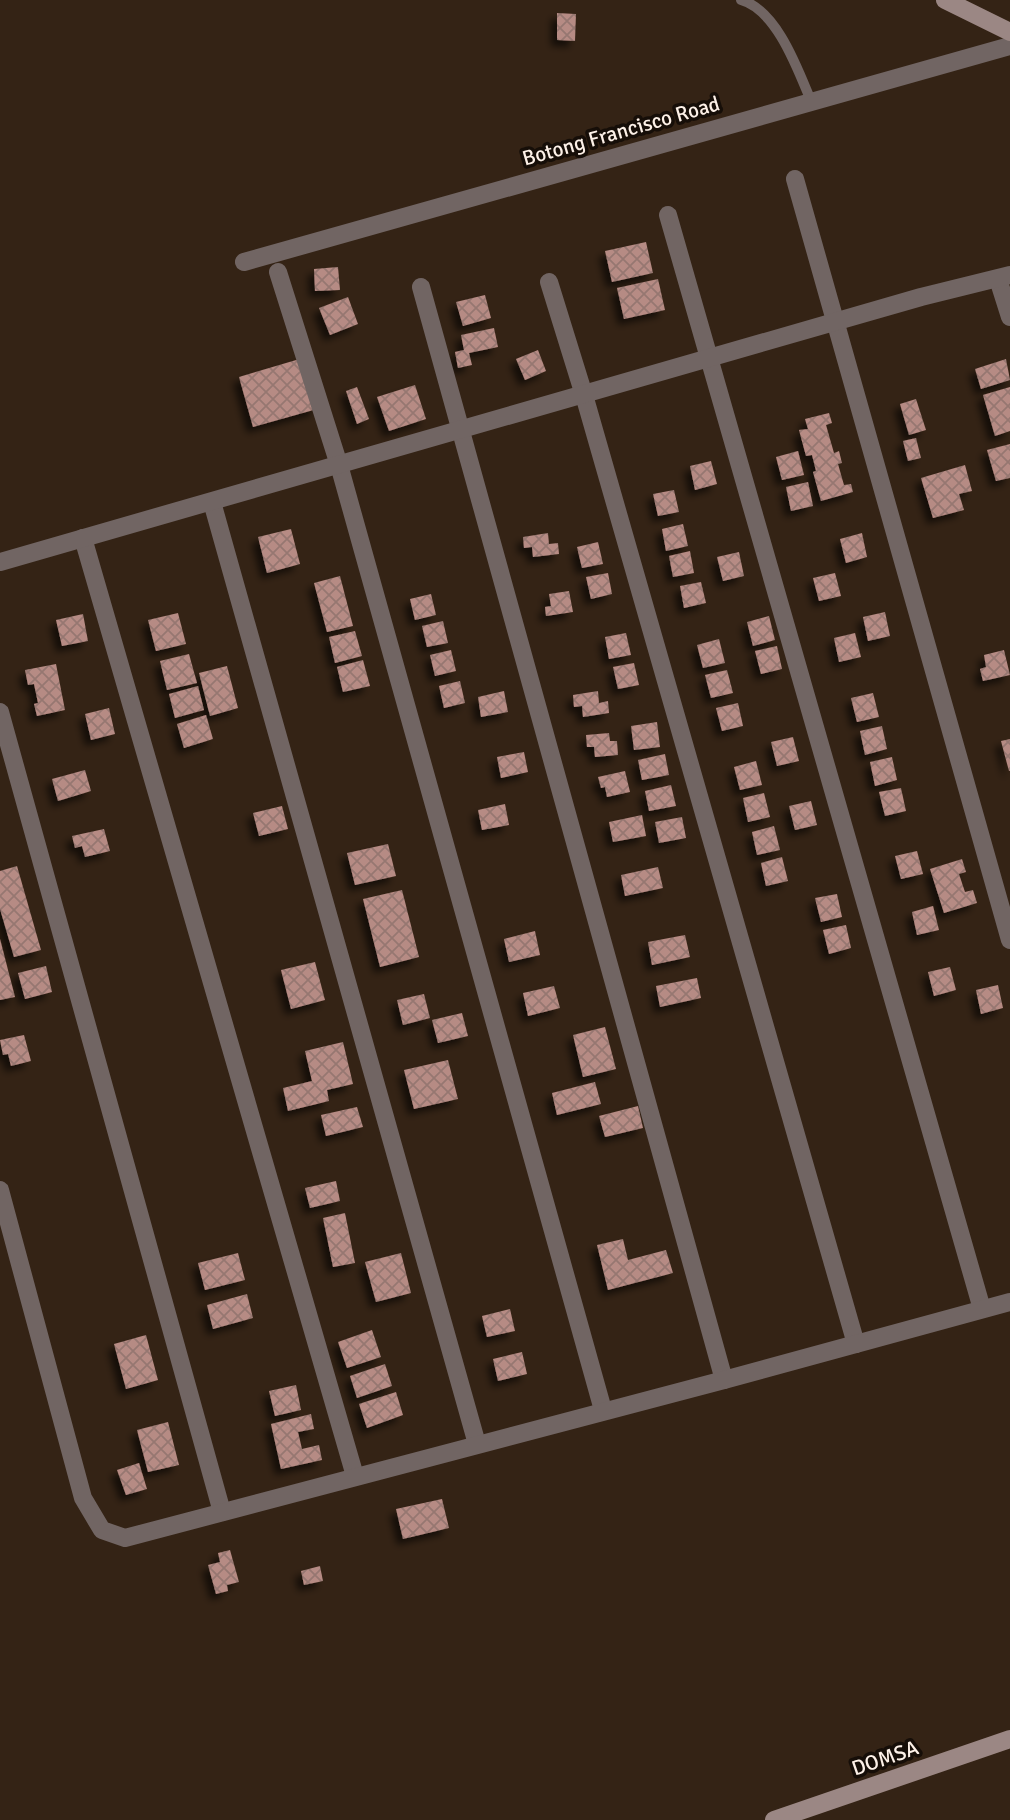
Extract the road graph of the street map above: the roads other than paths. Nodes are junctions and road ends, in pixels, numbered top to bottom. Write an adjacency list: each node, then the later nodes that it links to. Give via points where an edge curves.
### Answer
1 (741, 0): 5 (lane, via 771,22)
2 (945, 0): 3 (main road)
3 (1010, 32)
4 (1010, 46): 5 (street, Botong Francisco Road)
5 (811, 101): 8 (street, Botong Francisco Road)
6 (794, 179): 14 (street)
7 (668, 215): 15 (street)
8 (244, 262)
9 (278, 272): 18 (street)
10 (1004, 277): 13 (street); 14 (street)
11 (549, 282): 16 (street)
12 (421, 287): 17 (street)
13 (1010, 317)
14 (834, 324): 15 (street); 23 (street)
15 (710, 359): 16 (street); 26 (street)
16 (584, 395): 17 (street); 27 (street)
17 (460, 430): 18 (street); 28 (street)
18 (339, 465): 19 (street); 29 (street)
19 (212, 502): 20 (street); 30 (street)
20 (83, 538): 21 (street); 31 (street)
21 (0, 562)
22 (0, 712): 32 (street)
23 (1010, 940)
24 (0, 1190): 32 (street, via 83,1498 102,1530 125,1538)
25 (1010, 1302): 26 (street)
26 (982, 1309): 27 (street)
27 (856, 1344): 28 (street)
28 (724, 1380): 29 (street)
29 (603, 1410): 30 (street)
30 (477, 1444): 31 (street)
31 (355, 1476): 32 (street)
32 (222, 1512)
33 (1010, 1739): 34 (main road, DOMSA)
34 (774, 1820)

